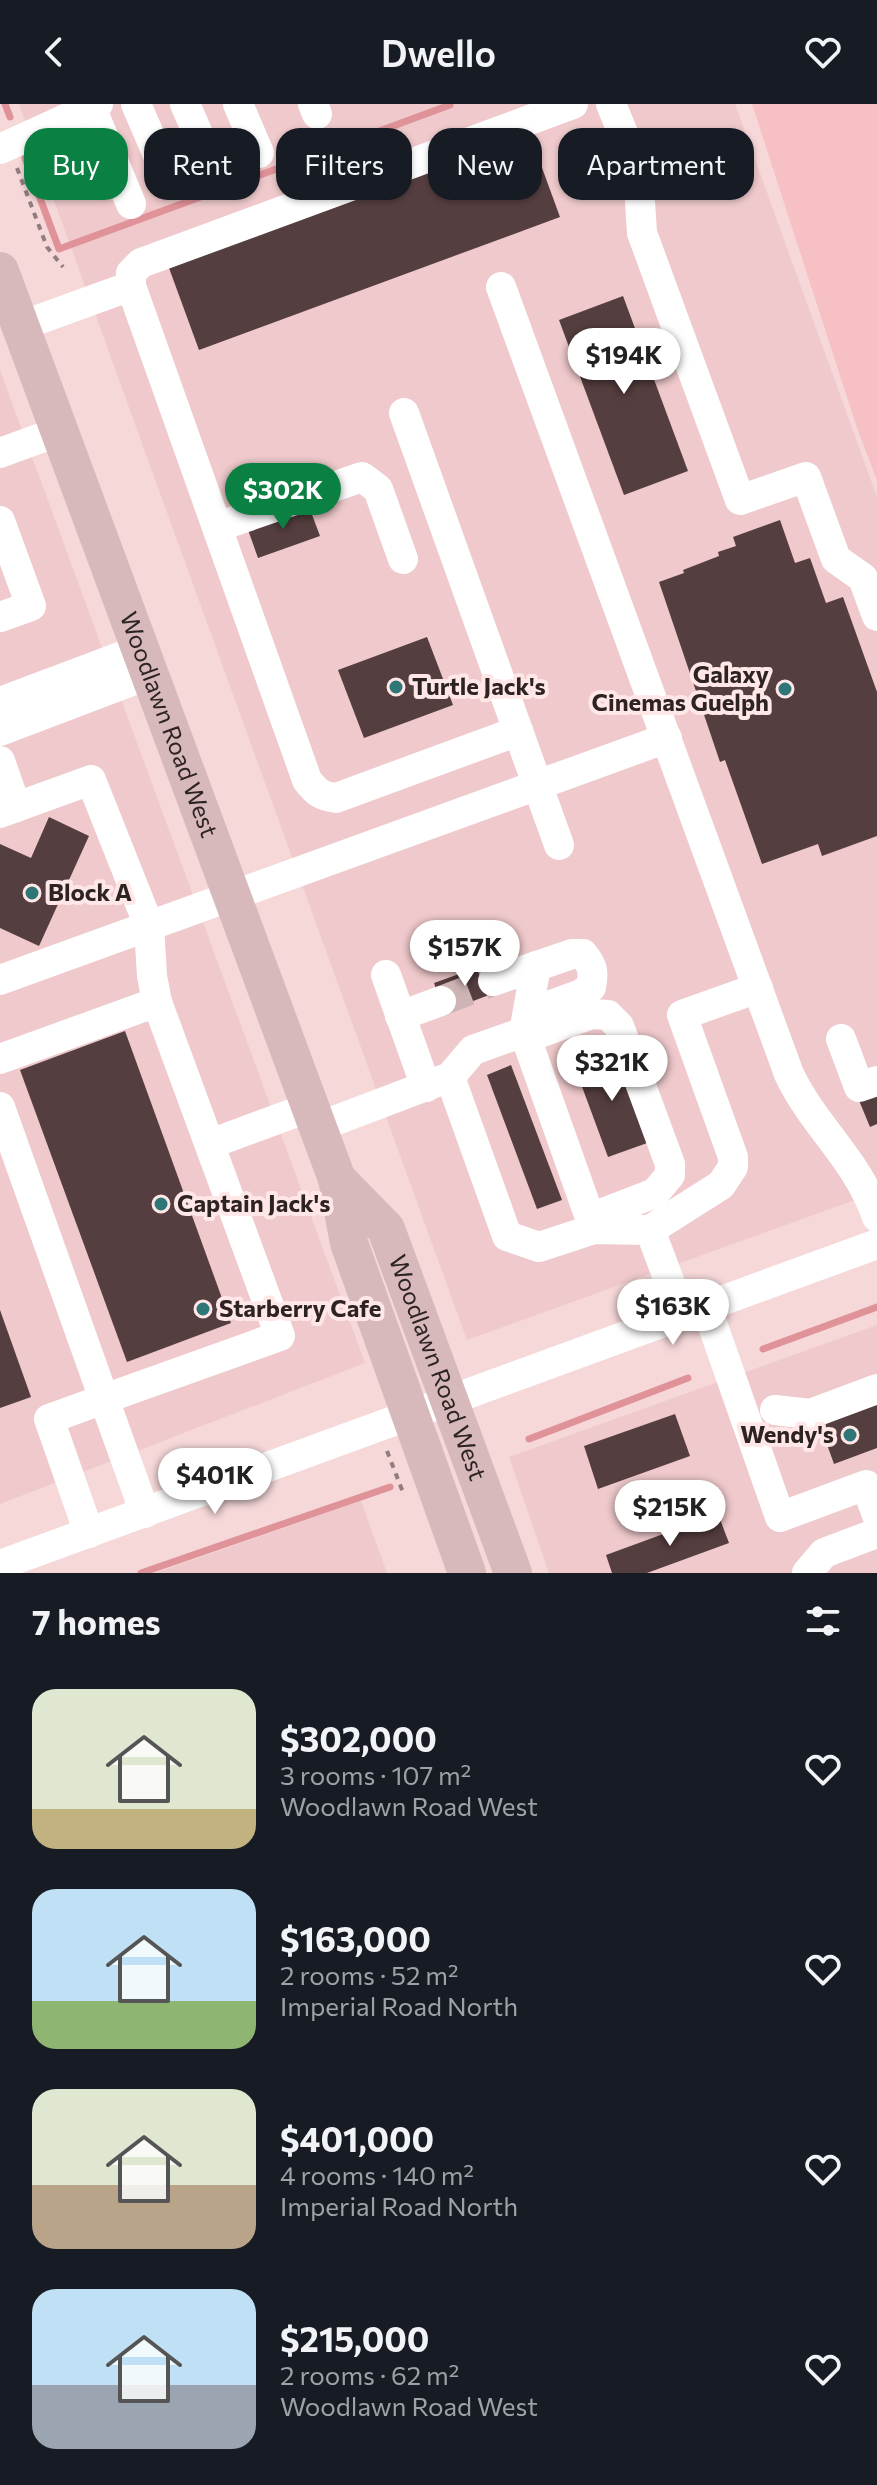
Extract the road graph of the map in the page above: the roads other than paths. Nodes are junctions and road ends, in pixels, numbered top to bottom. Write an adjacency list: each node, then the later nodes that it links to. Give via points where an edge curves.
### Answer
1 (136, 104): 7 (street)
2 (185, 104): 8 (street)
3 (238, 104): 9 (street)
4 (573, 104): 13 (street, via 141,263 131,273)
5 (611, 104): 22 (street, via 638,170 642,233 740,500 806,477 836,559 863,578)
6 (94, 106): 10 (street); 11 (street)
7 (146, 128)
8 (195, 128)
9 (248, 128)
10 (4, 147)
11 (131, 204)
12 (0, 271): 15 (main road, Woodlawn Road West)
13 (131, 286): 15 (street); 20 (street)
14 (501, 287): 28 (street)
15 (21, 326): 17 (main road, Woodlawn Road West)
16 (404, 413): 27 (street)
17 (60, 431): 18 (street); 24 (main road, Woodlawn Road West)
18 (0, 453)
19 (0, 521): 23 (street, via 31,606)
20 (217, 527): 21 (street, via 362,477 378,489); 27 (street, via 307,780 316,792 336,798)
21 (403, 559)
22 (877, 616)
23 (0, 617)
24 (145, 662): 25 (street); 26 (street); 33 (main road, Woodlawn Road West)
25 (0, 702)
26 (0, 731)
27 (518, 731): 30 (street)
28 (667, 738): 30 (street); 39 (street)
29 (0, 761): 31 (street)
30 (538, 785): 32 (street); 33 (street)
31 (8, 810): 34 (street, via 91,780)
32 (559, 845)
33 (233, 896): 34 (street); 49 (main road, Woodlawn Road West)
34 (149, 926): 37 (street); 41 (street)
35 (536, 966): 38 (street); 43 (street); 43 (street, via 583,954 594,973 591,987)
36 (386, 975): 42 (street)
37 (0, 980)
38 (493, 981)
39 (758, 988): 52 (street, via 800,1097 853,1167); 54 (street, via 682,1015 733,1167 721,1185)
40 (441, 1001): 42 (street)
41 (157, 1002): 45 (street); 50 (street)
42 (400, 1016): 47 (street)
43 (526, 1028): 47 (street, via 473,1050); 53 (street); 53 (street, via 608,1015 619,1026 670,1164 670,1175 655,1193)
44 (841, 1039): 46 (street, via 859,1087)
45 (0, 1059)
46 (877, 1081)
47 (438, 1082): 49 (street); 53 (street, via 507,1236 539,1247)
48 (0, 1107): 58 (street)
49 (314, 1117): 50 (street); 51 (main road, Woodlawn Road West)
50 (210, 1144): 58 (street, via 280,1336)
51 (337, 1179): 59 (main road, Woodlawn Road West, via 386,1229); 61 (main road, Woodlawn Road West, via 349,1243)
52 (877, 1217)
53 (592, 1224): 54 (street)
54 (650, 1230): 56 (street)
55 (877, 1244): 56 (street)
56 (694, 1310): 59 (street); 63 (street, via 780,1517 866,1485)
57 (877, 1389): 60 (street, via 810,1414)
58 (104, 1399): 62 (street); 64 (street, via 49,1419)
59 (451, 1399): 61 (street); 68 (main road, Woodlawn Road West)
60 (775, 1410)
61 (410, 1414): 62 (street); 67 (main road, Woodlawn Road West)
62 (145, 1513): 64 (street)
63 (877, 1515)
64 (89, 1533): 66 (street)
65 (877, 1533): 69 (street, via 824,1553)
66 (0, 1565)
67 (467, 1573)
68 (513, 1573)
69 (807, 1573)

